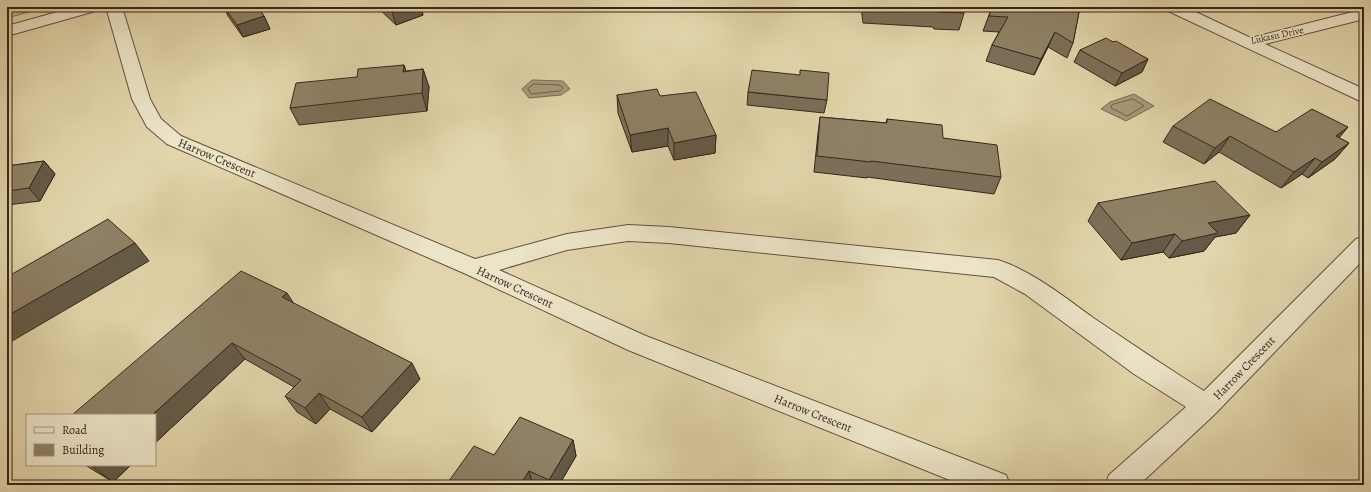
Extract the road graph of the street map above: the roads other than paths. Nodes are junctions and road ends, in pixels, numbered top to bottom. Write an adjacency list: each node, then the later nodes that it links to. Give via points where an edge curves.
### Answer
1 (92, 7): 5 (street)
2 (114, 7): 9 (street, Harrow Crescent, via 141,99 154,123 174,140)
3 (1172, 7): 6 (street, Lukasu Drive)
4 (1364, 14): 6 (street, Lukasu Drive)
5 (7, 31)
6 (1249, 43): 7 (street)
7 (1364, 96)
8 (1364, 245): 10 (street, Harrow Crescent)
9 (474, 268): 10 (street, via 568,242 628,233 998,269 1033,288 1142,366); 11 (street, Harrow Crescent, via 637,343)
10 (1206, 406): 12 (street, Harrow Crescent)
11 (996, 485)
12 (1119, 485)

